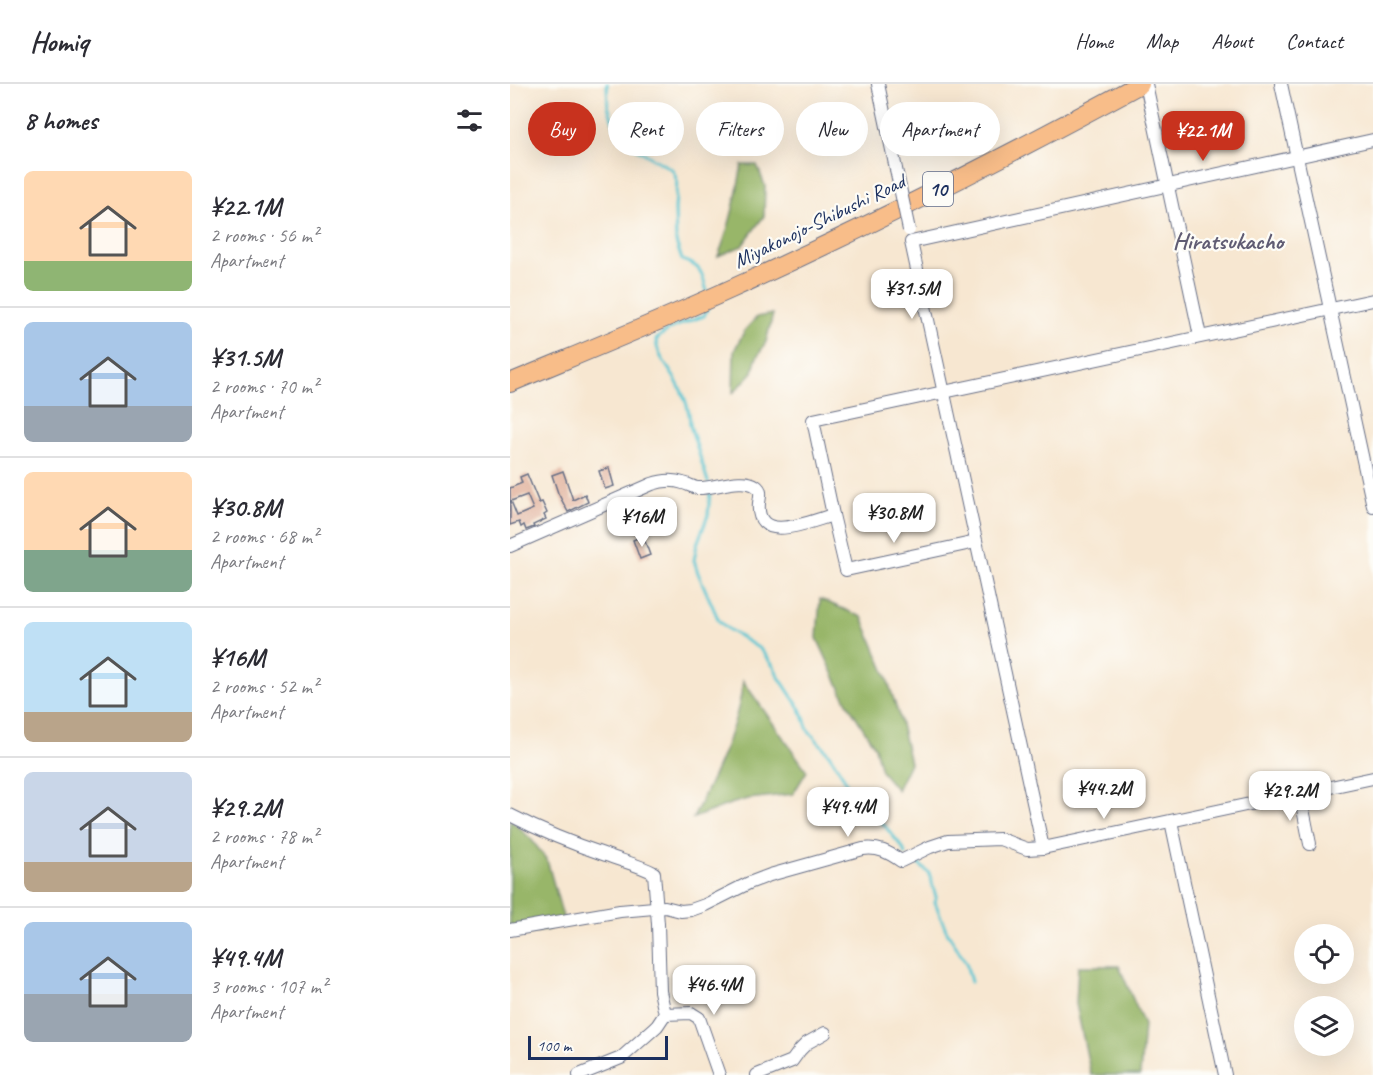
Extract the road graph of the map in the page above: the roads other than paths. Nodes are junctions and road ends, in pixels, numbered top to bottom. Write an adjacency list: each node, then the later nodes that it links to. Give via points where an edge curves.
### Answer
1 (878, 84): 8 (street, bridge)
2 (1140, 84): 12 (highway, Miyakonojo-Shibushi Road / 10, via 974,171 732,288)
3 (1146, 84): 7 (street)
4 (1281, 84): 6 (street)
5 (1373, 140): 6 (street)
6 (1297, 158): 7 (street); 10 (street)
7 (1169, 185): 8 (street); 11 (street)
8 (910, 236): 13 (street)
9 (1373, 300): 10 (street)
10 (1330, 309): 11 (street); 14 (street)
11 (1200, 336): 13 (street)
12 (510, 383)
13 (943, 392): 15 (street, via 813,420); 16 (street)
14 (1373, 506)
15 (833, 514): 16 (street, via 846,570); 17 (street, via 787,528 774,528 764,524 760,517 759,487 753,484 695,488 666,480)
16 (976, 542): 23 (street)
17 (510, 546)
18 (1373, 778): 19 (street)
19 (1300, 794): 21 (street); 22 (street)
20 (510, 815): 24 (street, via 556,837 654,873)
21 (1171, 821): 23 (street); 31 (street)
22 (1310, 844)
23 (1043, 848): 24 (street, via 1027,849 1000,839 955,841 930,847 901,861 888,852 863,849 770,875 691,910)
24 (657, 907): 25 (street); 26 (street, via 660,991)
25 (510, 930)
26 (665, 1014): 28 (street, via 621,1058); 29 (street, via 691,1013 699,1018)
27 (825, 1033): 30 (street, via 807,1043 792,1061)
28 (579, 1075)
29 (719, 1075)
30 (757, 1075)
31 (1225, 1075)

